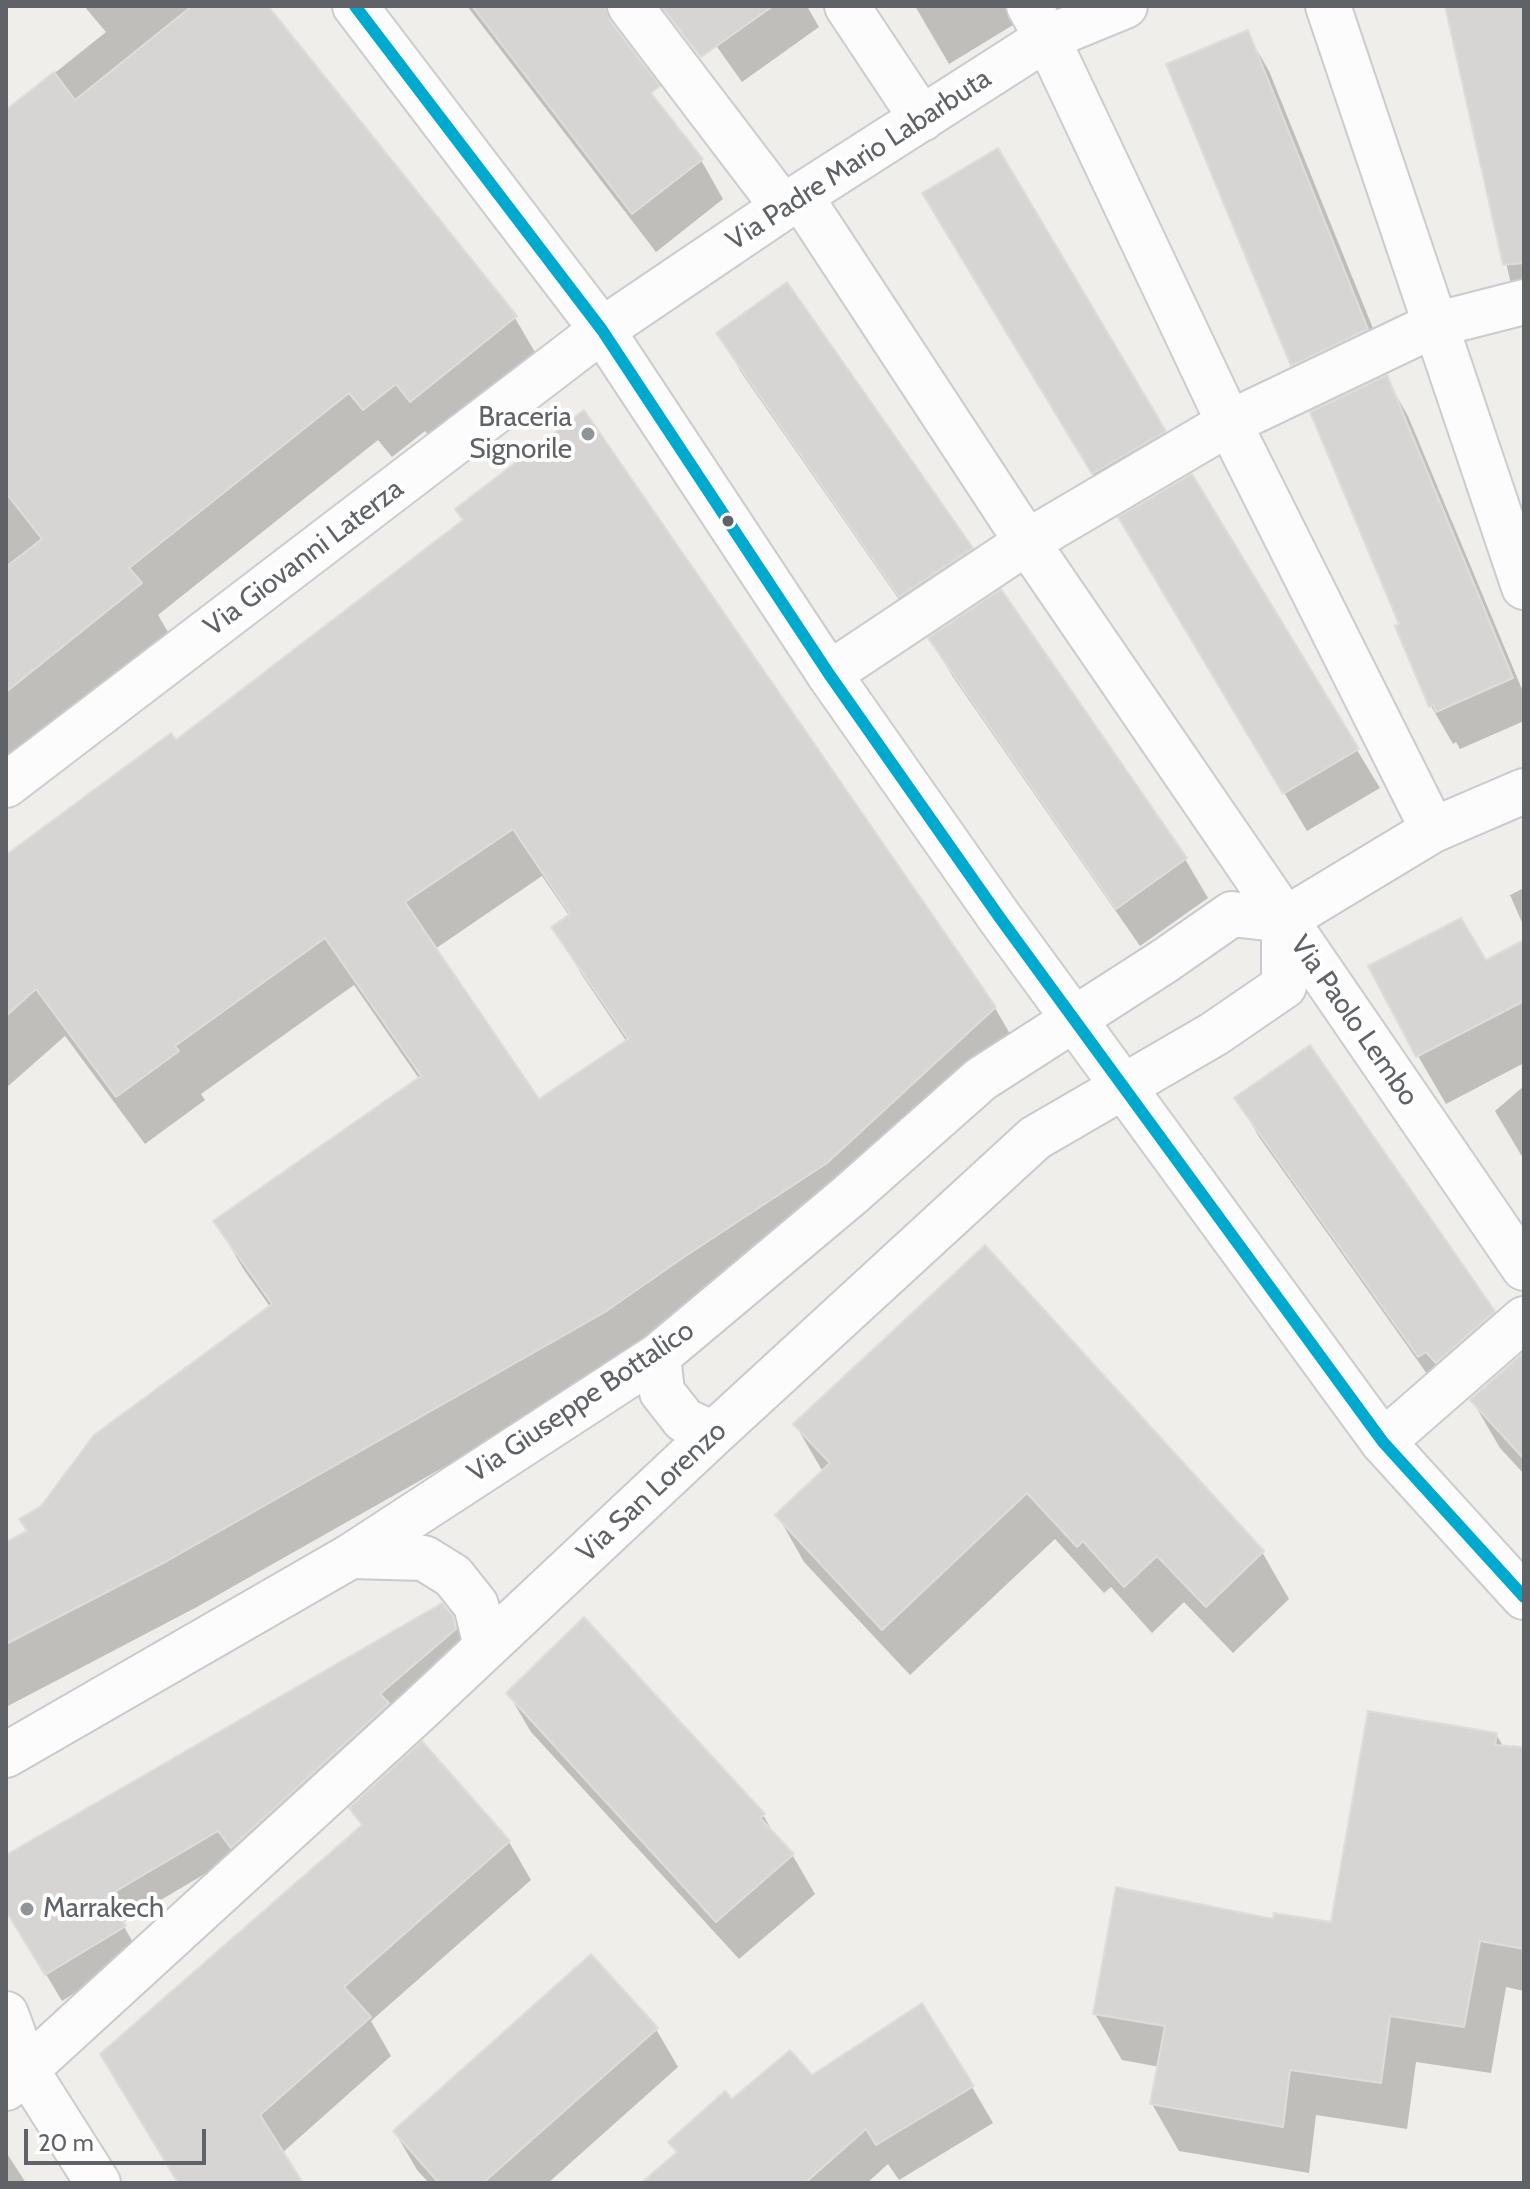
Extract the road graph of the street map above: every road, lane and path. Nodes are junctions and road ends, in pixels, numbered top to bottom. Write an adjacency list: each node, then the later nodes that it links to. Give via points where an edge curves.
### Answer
1 (355, 6): 11 (street)
2 (630, 6): 8 (street)
3 (847, 6): 7 (street)
4 (1125, 6): 6 (street, Via Padre Mario Labarbuta)
5 (1328, 6): 10 (street)
6 (1038, 22): 7 (street, Via Padre Mario Labarbuta); 12 (street)
7 (922, 119): 8 (street, Via Padre Mario Labarbuta)
8 (791, 202): 11 (street, Via Padre Mario Labarbuta); 13 (street)
9 (1524, 302): 10 (street)
10 (1434, 325): 12 (street); 14 (street)
11 (602, 330): 15 (street); 16 (street, Via Giovanni Laterza)
12 (1229, 423): 13 (street); 18 (street)
13 (1027, 542): 15 (street); 19 (street)
14 (1524, 587)
15 (829, 674): 20 (street)
16 (6, 785)
17 (1524, 791): 18 (street, Via Paolo Lembo)
18 (1433, 830): 19 (street, Via Paolo Lembo)
19 (1284, 920): 20 (street, Via Giuseppe Bottalico, via 1232,914); 21 (street, Via San Lorenzo, via 1284,986); 22 (street, Via Paolo Lembo)
20 (1075, 1017): 21 (street); 24 (street, Via Giuseppe Bottalico, via 981,1079)
21 (1123, 1086): 25 (street, Via San Lorenzo, via 1035,1138); 26 (street)
22 (1524, 1268)
23 (1524, 1319): 26 (street)
24 (658, 1356): 25 (street, via 662,1392 684,1420); 27 (street, Via Giuseppe Bottalico)
25 (713, 1434): 29 (street, Via San Lorenzo)
26 (1383, 1442): 28 (street)
27 (351, 1556): 29 (street, via 424,1558 453,1576 476,1605); 30 (street, Via Giuseppe Bottalico)
28 (1524, 1597)
29 (486, 1646): 32 (street, Via San Lorenzo)
30 (6, 1755)
31 (6, 2014): 32 (street)
32 (16, 2079): 33 (street)
33 (98, 2183)

